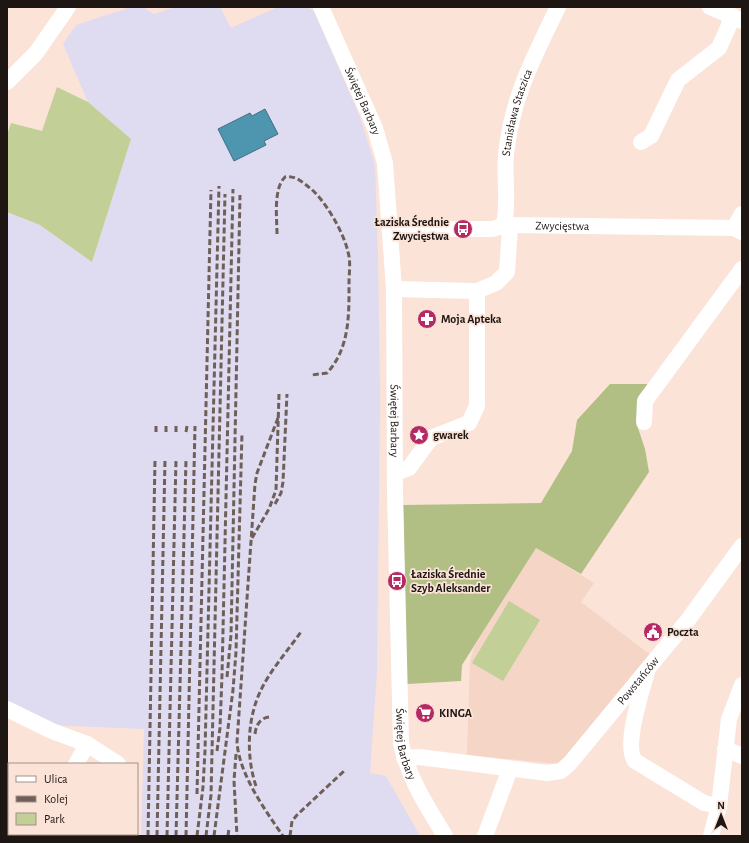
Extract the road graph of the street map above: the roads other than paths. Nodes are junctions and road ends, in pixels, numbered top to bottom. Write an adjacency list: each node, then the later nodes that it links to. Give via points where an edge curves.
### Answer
1 (68, 7): 6 (street, via 36,52)
2 (321, 7): 10 (street, Świętej Barbary, via 375,128 385,163)
3 (558, 7): 9 (street, Stanisława Staszica, via 524,77 511,117 506,156)
4 (710, 7): 5 (street)
5 (737, 19): 7 (street, via 719,48 678,80 651,136)
6 (7, 82)
7 (641, 142)
8 (742, 214): 11 (street, Zwycięstwa)
9 (507, 226): 10 (street, Zwycięstwa, via 493,229); 11 (street, Zwycięstwa); 14 (street, Stanisława Staszica, via 507,272 496,283)
10 (391, 229): 13 (street, Świętej Barbary)
11 (738, 230)
12 (742, 269): 15 (street, via 645,401)
13 (394, 289): 14 (street); 16 (street, Świętej Barbary)
14 (478, 291): 16 (street, via 477,406 469,423 431,438 409,468)
15 (644, 422)
16 (395, 473): 24 (street, Świętej Barbary, via 400,734)
17 (742, 546): 18 (street, Powstańców, via 688,620)
18 (648, 669): 27 (street, Powstańców, via 561,771 547,773); 28 (street, via 632,734 632,757)
19 (742, 685): 22 (street, via 729,719)
20 (7, 710): 21 (street)
21 (87, 744): 25 (street); 26 (street)
22 (725, 749): 23 (street); 28 (street)
23 (742, 756)
24 (404, 758): 27 (street, Powstańców, via 419,757); 29 (street, Świętej Barbary, via 416,790)
25 (77, 763)
26 (116, 763)
27 (510, 769): 30 (street)
28 (711, 804): 31 (street)
29 (445, 836)
30 (485, 836)
31 (711, 836)

